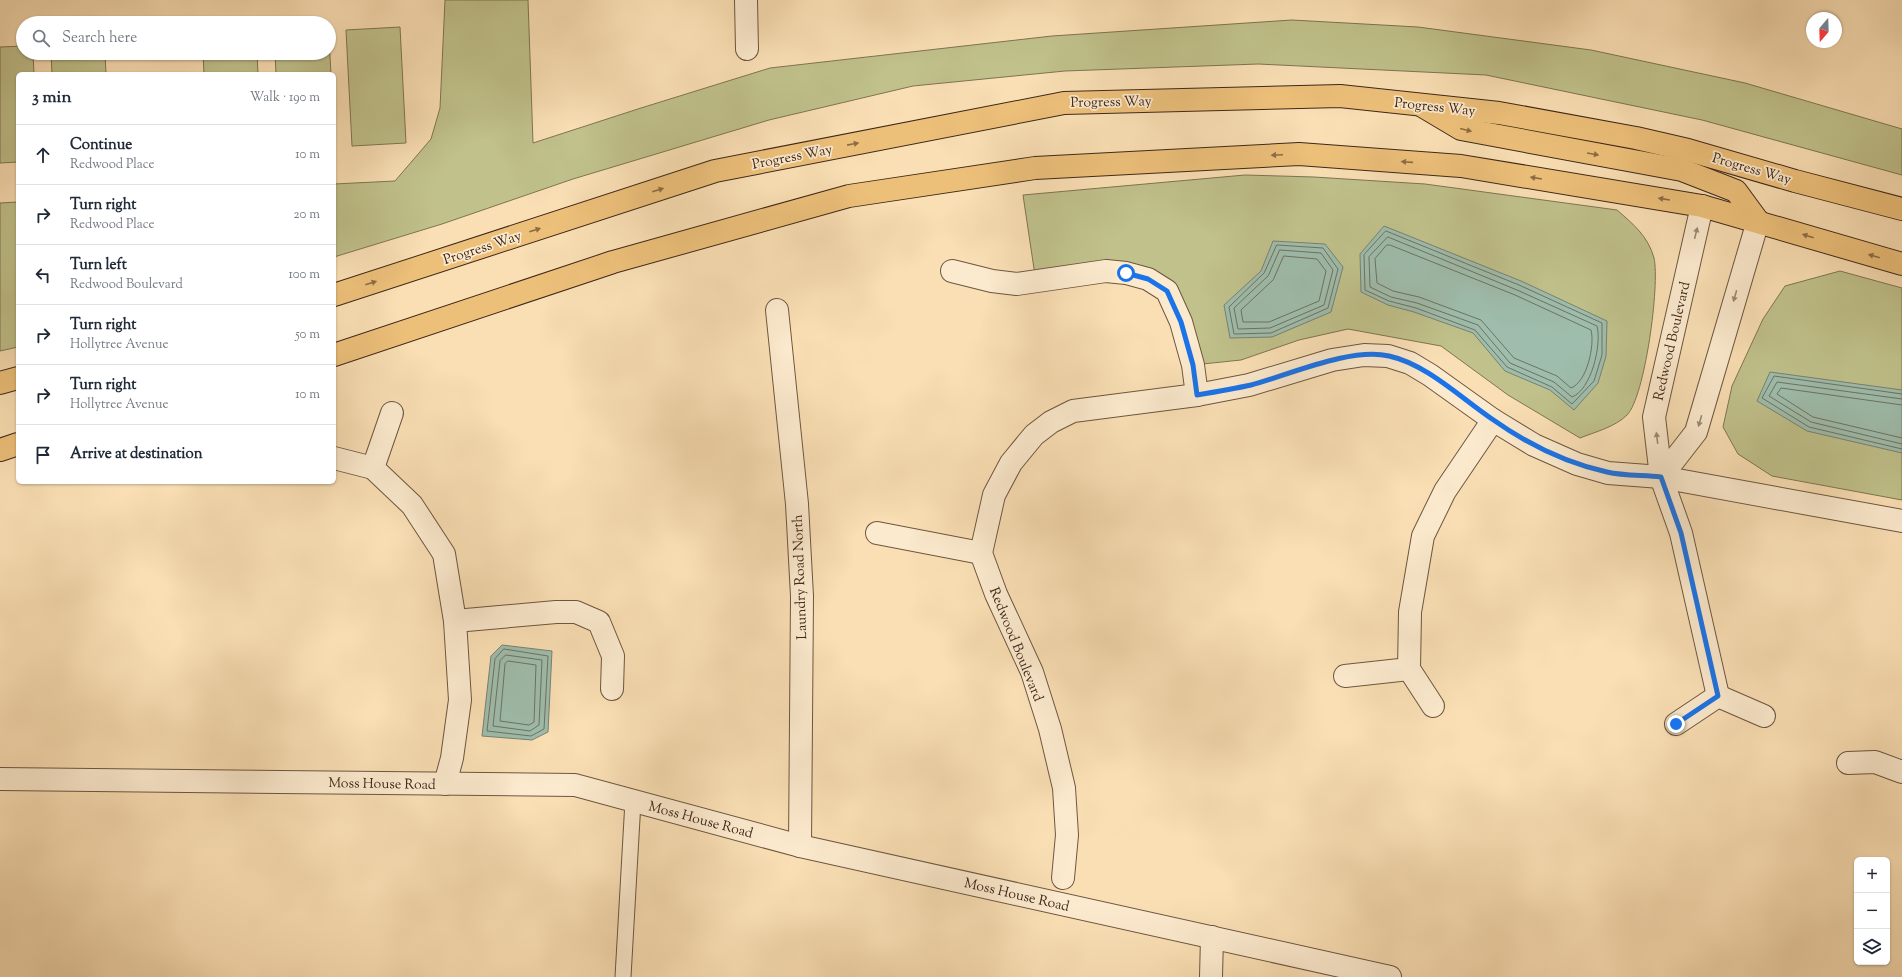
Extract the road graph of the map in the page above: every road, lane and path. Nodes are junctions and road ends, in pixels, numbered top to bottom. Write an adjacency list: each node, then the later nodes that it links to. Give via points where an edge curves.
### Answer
1 (746, 0): 2 (street)
2 (747, 49)
3 (1420, 104): 4 (main road, Progress Way, via 1499,113 1636,138); 5 (main road, one-way to 5, via 1461,129 1682,170); 11 (main road, Progress Way, one-way to 3, via 715,171 1064,103 1340,96)
4 (1795, 181): 5 (main road, via 1752,185); 7 (main road, Progress Way)
5 (1736, 191): 6 (main road); 8 (main road)
6 (1702, 206): 8 (main road); 13 (main road, one-way to 13, via 1461,166 1299,154 1035,168 849,196 613,262); 23 (street, Redwood Boulevard, one-way to 6, via 1654,417)
7 (1902, 209)
8 (1758, 221): 9 (main road, one-way to 8); 23 (street, one-way to 23, via 1696,432)
9 (1902, 264)
10 (952, 270): 16 (street, via 992,281 1017,284 1106,270 1148,279 1167,291 1181,322 1193,365)
11 (336, 294)
12 (778, 310): 40 (street, Laundry Road North, via 797,504 802,596)
13 (336, 353)
14 (16, 379): 15 (main road)
15 (0, 383)
16 (1197, 395): 18 (street, via 1250,385 1332,360 1364,355 1388,356 1410,363); 26 (street, via 1072,411 1051,422 1034,435 1011,462 994,495)
17 (392, 413): 22 (street)
18 (1493, 420): 23 (street, via 1534,445 1577,464 1608,473); 28 (street, via 1445,491 1423,536 1410,612)
19 (16, 445): 20 (main road)
20 (0, 450)
21 (336, 459): 22 (street)
22 (373, 468): 27 (street, via 412,506 444,554)
23 (1661, 477): 24 (street); 31 (street, Redwood Boulevard, via 1681,533)
24 (1902, 521)
25 (877, 533): 26 (street)
26 (981, 553): 41 (street, Redwood Boulevard, via 996,594 1032,672 1050,729 1064,788 1066,835)
27 (455, 621): 30 (street, via 576,612 599,622 613,656); 38 (street, via 460,700 452,758)
28 (1409, 670): 29 (street); 32 (street)
29 (1345, 676)
30 (612, 689)
31 (1718, 696): 33 (street); 34 (street)
32 (1433, 706)
33 (1764, 716)
34 (1676, 724)
35 (1848, 763): 36 (street, via 1875,762)
36 (1902, 772)
37 (0, 779): 38 (street, Moss House Road)
38 (445, 784): 39 (street, Moss House Road, via 576,785)
39 (634, 801): 40 (street, Moss House Road); 43 (lane)
40 (800, 846): 42 (street, Moss House Road)
41 (1063, 878)
42 (1212, 938): 44 (street); 45 (street, Moss House Road)
43 (623, 977)
44 (1211, 977)
45 (1390, 977)

